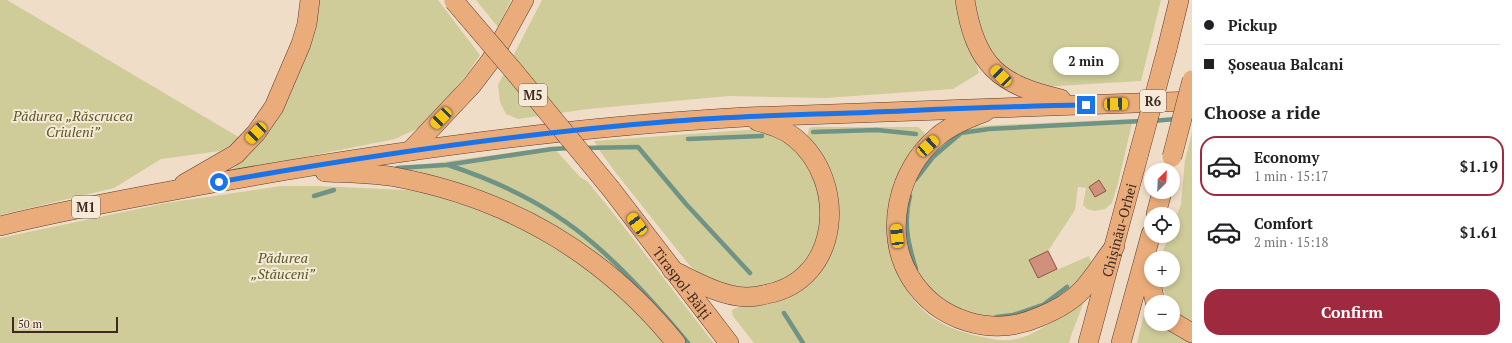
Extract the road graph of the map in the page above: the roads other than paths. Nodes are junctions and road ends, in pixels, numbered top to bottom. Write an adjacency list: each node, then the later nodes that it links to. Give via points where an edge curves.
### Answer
1 (310, 0): 14 (highway, via 301,44 274,107 256,133 236,154)
2 (524, 0): 11 (highway, via 482,72)
3 (965, 0): 8 (highway, via 968,22 977,43 991,67 1001,76 1028,90)
4 (1179, 0): 16 (highway, Chișinău-Orhei / R6, bridge)
5 (454, 1): 18 (highway, Tiraspol-Bălți / M5, bridge, via 611,189)
6 (1192, 80): 12 (highway, R6, bridge)
7 (1192, 101): 8 (highway, M1)
8 (1086, 105): 9 (highway, M1)
9 (998, 107): 10 (highway, M1); 16 (highway, via 964,120 938,136 918,158 902,188 896,226 898,245 902,260 918,288 932,302 958,319 990,327 1021,324 1056,309 1082,290)
10 (745, 117): 11 (highway, M1, via 589,128); 18 (highway, via 788,133 803,145 816,161 830,200 829,223 822,249 808,273 800,280 786,289 755,296 734,296)
11 (410, 150): 13 (highway, M1)
12 (1170, 163)
13 (282, 171): 14 (highway, M1); 21 (highway, via 394,177 465,195 517,216 566,243 600,267 659,322)
14 (172, 191): 15 (highway, M1)
15 (0, 226)
16 (1115, 246): 23 (highway, Chișinău-Orhei / R6)
17 (1144, 260): 24 (highway)
18 (672, 270): 22 (highway, Tiraspol-Bălți / M5)
19 (1180, 326): 20 (highway)
20 (1192, 333)
21 (676, 343)
22 (729, 343)
23 (1088, 343)
24 (1121, 343)

